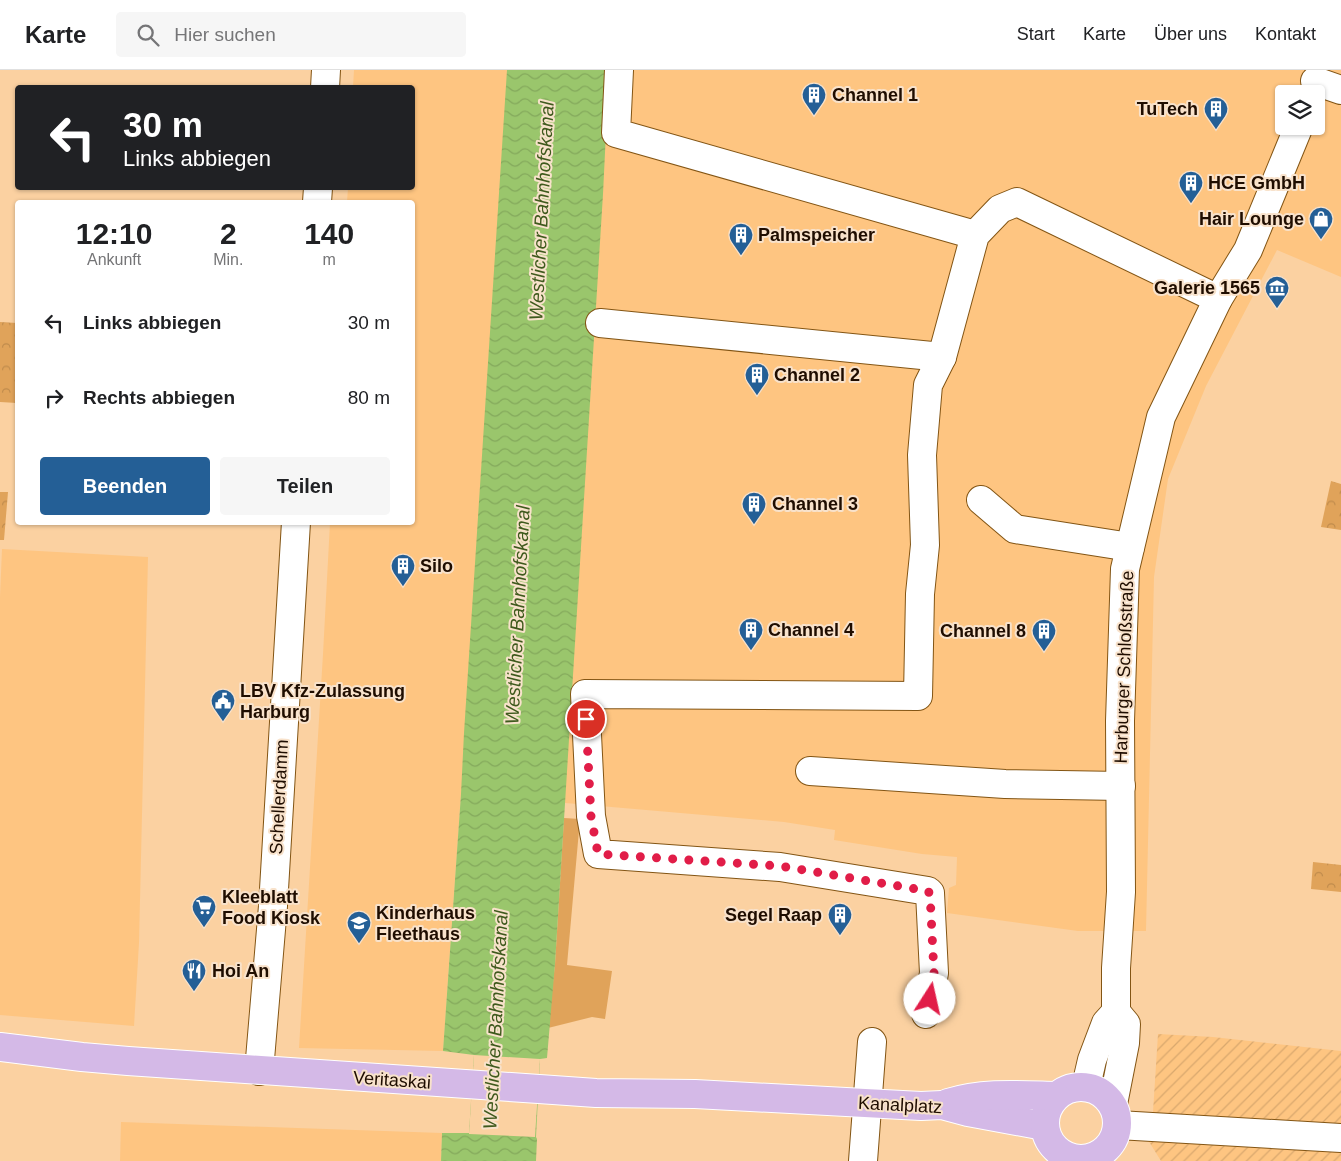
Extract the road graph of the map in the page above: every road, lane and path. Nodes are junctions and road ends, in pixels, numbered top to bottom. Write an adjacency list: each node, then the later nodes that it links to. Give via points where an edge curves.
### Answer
1 (326, 70): 4 (street)
2 (619, 70): 7 (street, via 616,132)
3 (1314, 82): 5 (street)
4 (325, 85)
5 (1341, 90)
6 (1295, 135): 8 (street, Harburger Schloßstraße, via 1248,250)
7 (974, 236): 8 (street, via 1000,209 1017,202); 10 (street)
8 (1218, 299): 13 (street, Harburger Schloßstraße, via 1161,418)
9 (600, 323): 10 (street)
10 (942, 357): 17 (street, via 928,385 922,455 925,545 920,594 918,696 585,694 591,816 598,854 780,866 928,891 934,973)
11 (981, 500): 13 (street, via 1015,529)
12 (296, 525): 20 (street, Schellerdamm, via 273,906)
13 (1130, 547): 15 (street, Harburger Schloßstraße, via 1125,568)
14 (810, 771): 15 (street, via 1005,784)
15 (1121, 786): 16 (street, Harburger Schloßstraße)
16 (1116, 1012): 21 (street, via 1106,1023); 27 (street, via 1126,1024)
17 (926, 1014)
18 (872, 1042): 24 (street)
19 (0, 1047): 20 (main road, Veritaskai)
20 (259, 1071): 23 (main road, Veritaskai, via 596,1093)
21 (1086, 1086): 22 (main road, via 1070,1088); 27 (main road, via 1102,1092)
22 (1056, 1096): 25 (main road, via 1002,1094 968,1097); 26 (main road, via 1047,1110)
23 (784, 1099): 24 (main road, Kanalplatz)
24 (868, 1104): 25 (main road, Kanalplatz); 30 (street)
25 (942, 1105): 26 (main road, Kanalplatz)
26 (1044, 1126): 29 (main road, via 1050,1142 1061,1154)
27 (1117, 1133): 28 (street); 29 (main road, via 1107,1149)
28 (1341, 1138)
29 (1087, 1160)
30 (863, 1161)

